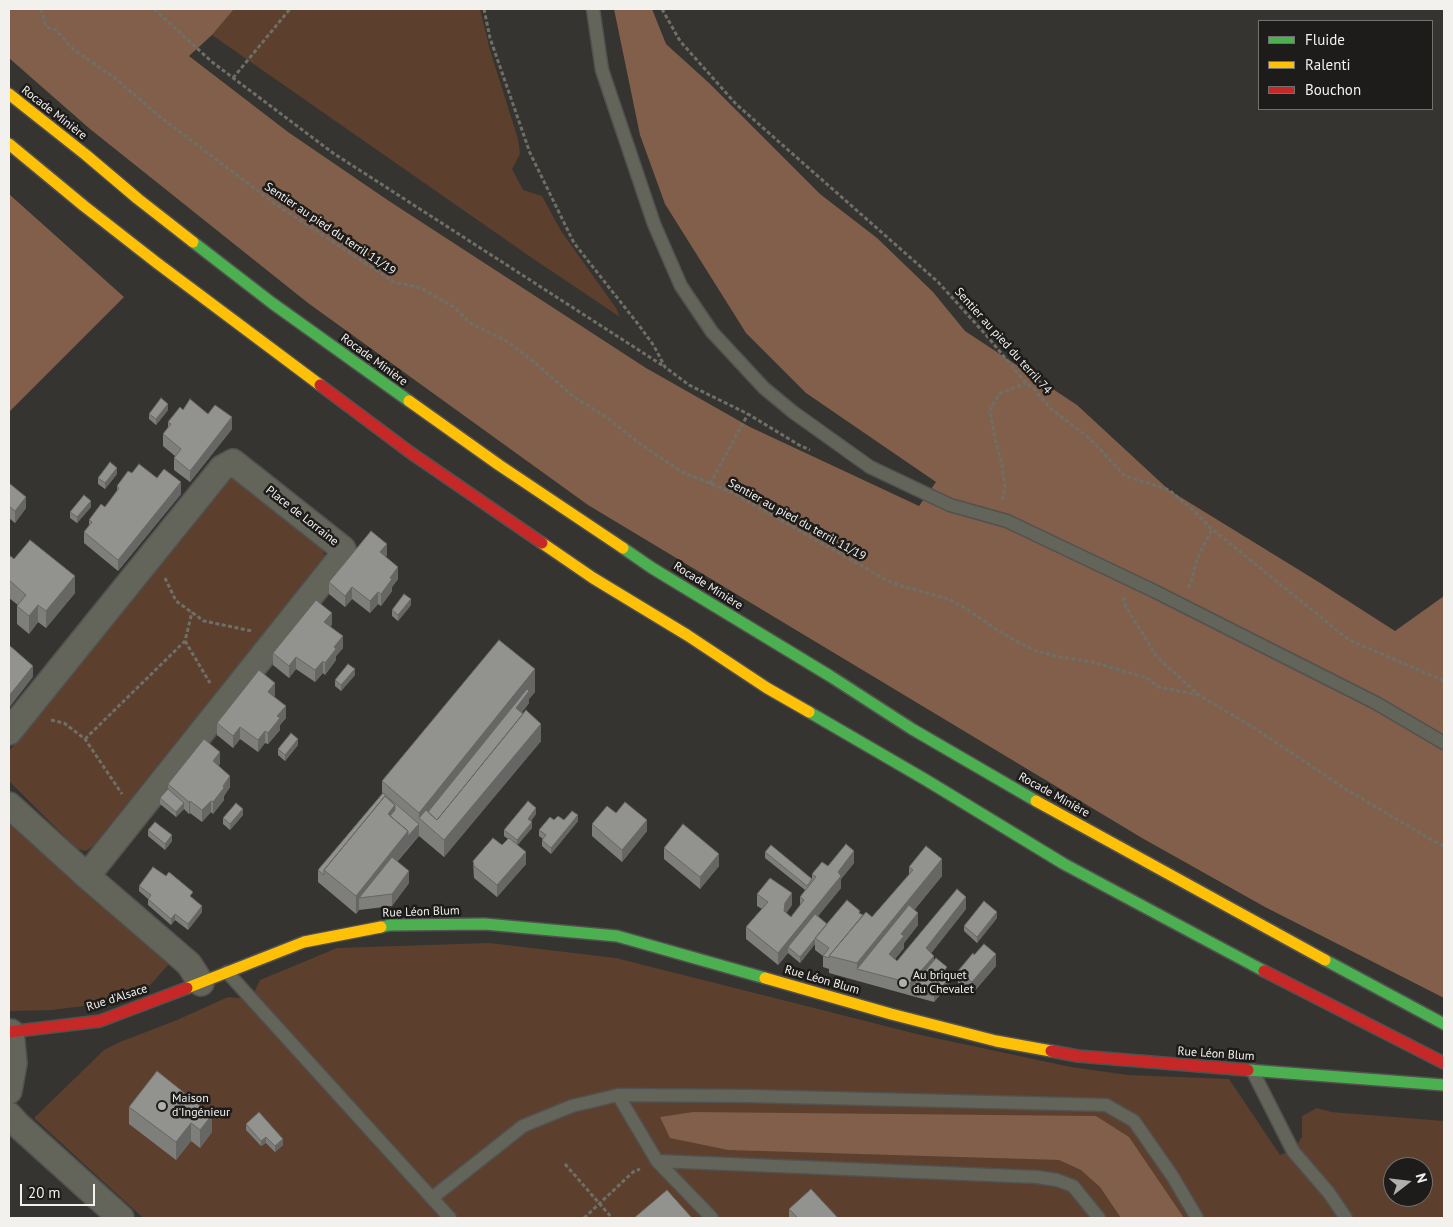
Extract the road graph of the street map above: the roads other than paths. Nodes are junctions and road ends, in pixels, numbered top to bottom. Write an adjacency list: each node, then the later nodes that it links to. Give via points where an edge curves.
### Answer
1 (593, 9): 5 (lane, via 602,70 654,224 681,286 712,332 764,388 870,467 950,504 1007,521 1117,573 1376,703)
2 (9, 94): 10 (main road, Rocade Minière, via 272,303 499,465 652,568 997,779)
3 (9, 144): 12 (main road, via 157,263 411,453 593,578 767,688 1064,864)
4 (16, 723): 7 (street, Place de Lorraine, via 222,468 233,462 343,549 339,560)
5 (1444, 743)
6 (9, 804): 7 (street)
7 (86, 876): 9 (street, via 190,964)
8 (228, 972): 9 (main road, Rue Léon Blum); 13 (main road, Rue Léon Blum, via 304,942 390,925 486,924 617,936 891,1014 1005,1042 1078,1056); 19 (lane)
9 (201, 983): 11 (main road, Rue d'Alsace, via 100,1021)
10 (1444, 1024)
11 (10, 1032): 15 (street, via 14,1063)
12 (1444, 1064)
13 (1252, 1070): 14 (main road, Rue Léon Blum); 25 (lane, via 1293,1150)
14 (1444, 1085)
15 (9, 1091)
16 (618, 1095): 18 (lane); 19 (lane, via 572,1106 523,1126); 24 (lane, via 1106,1105 1134,1120)
17 (9, 1115): 20 (street)
18 (656, 1161): 22 (lane); 23 (lane, via 1057,1180 1073,1186)
19 (432, 1198): 21 (lane)
20 (121, 1218)
21 (450, 1218)
22 (712, 1218)
23 (1099, 1218)
24 (1197, 1218)
25 (1346, 1218)

